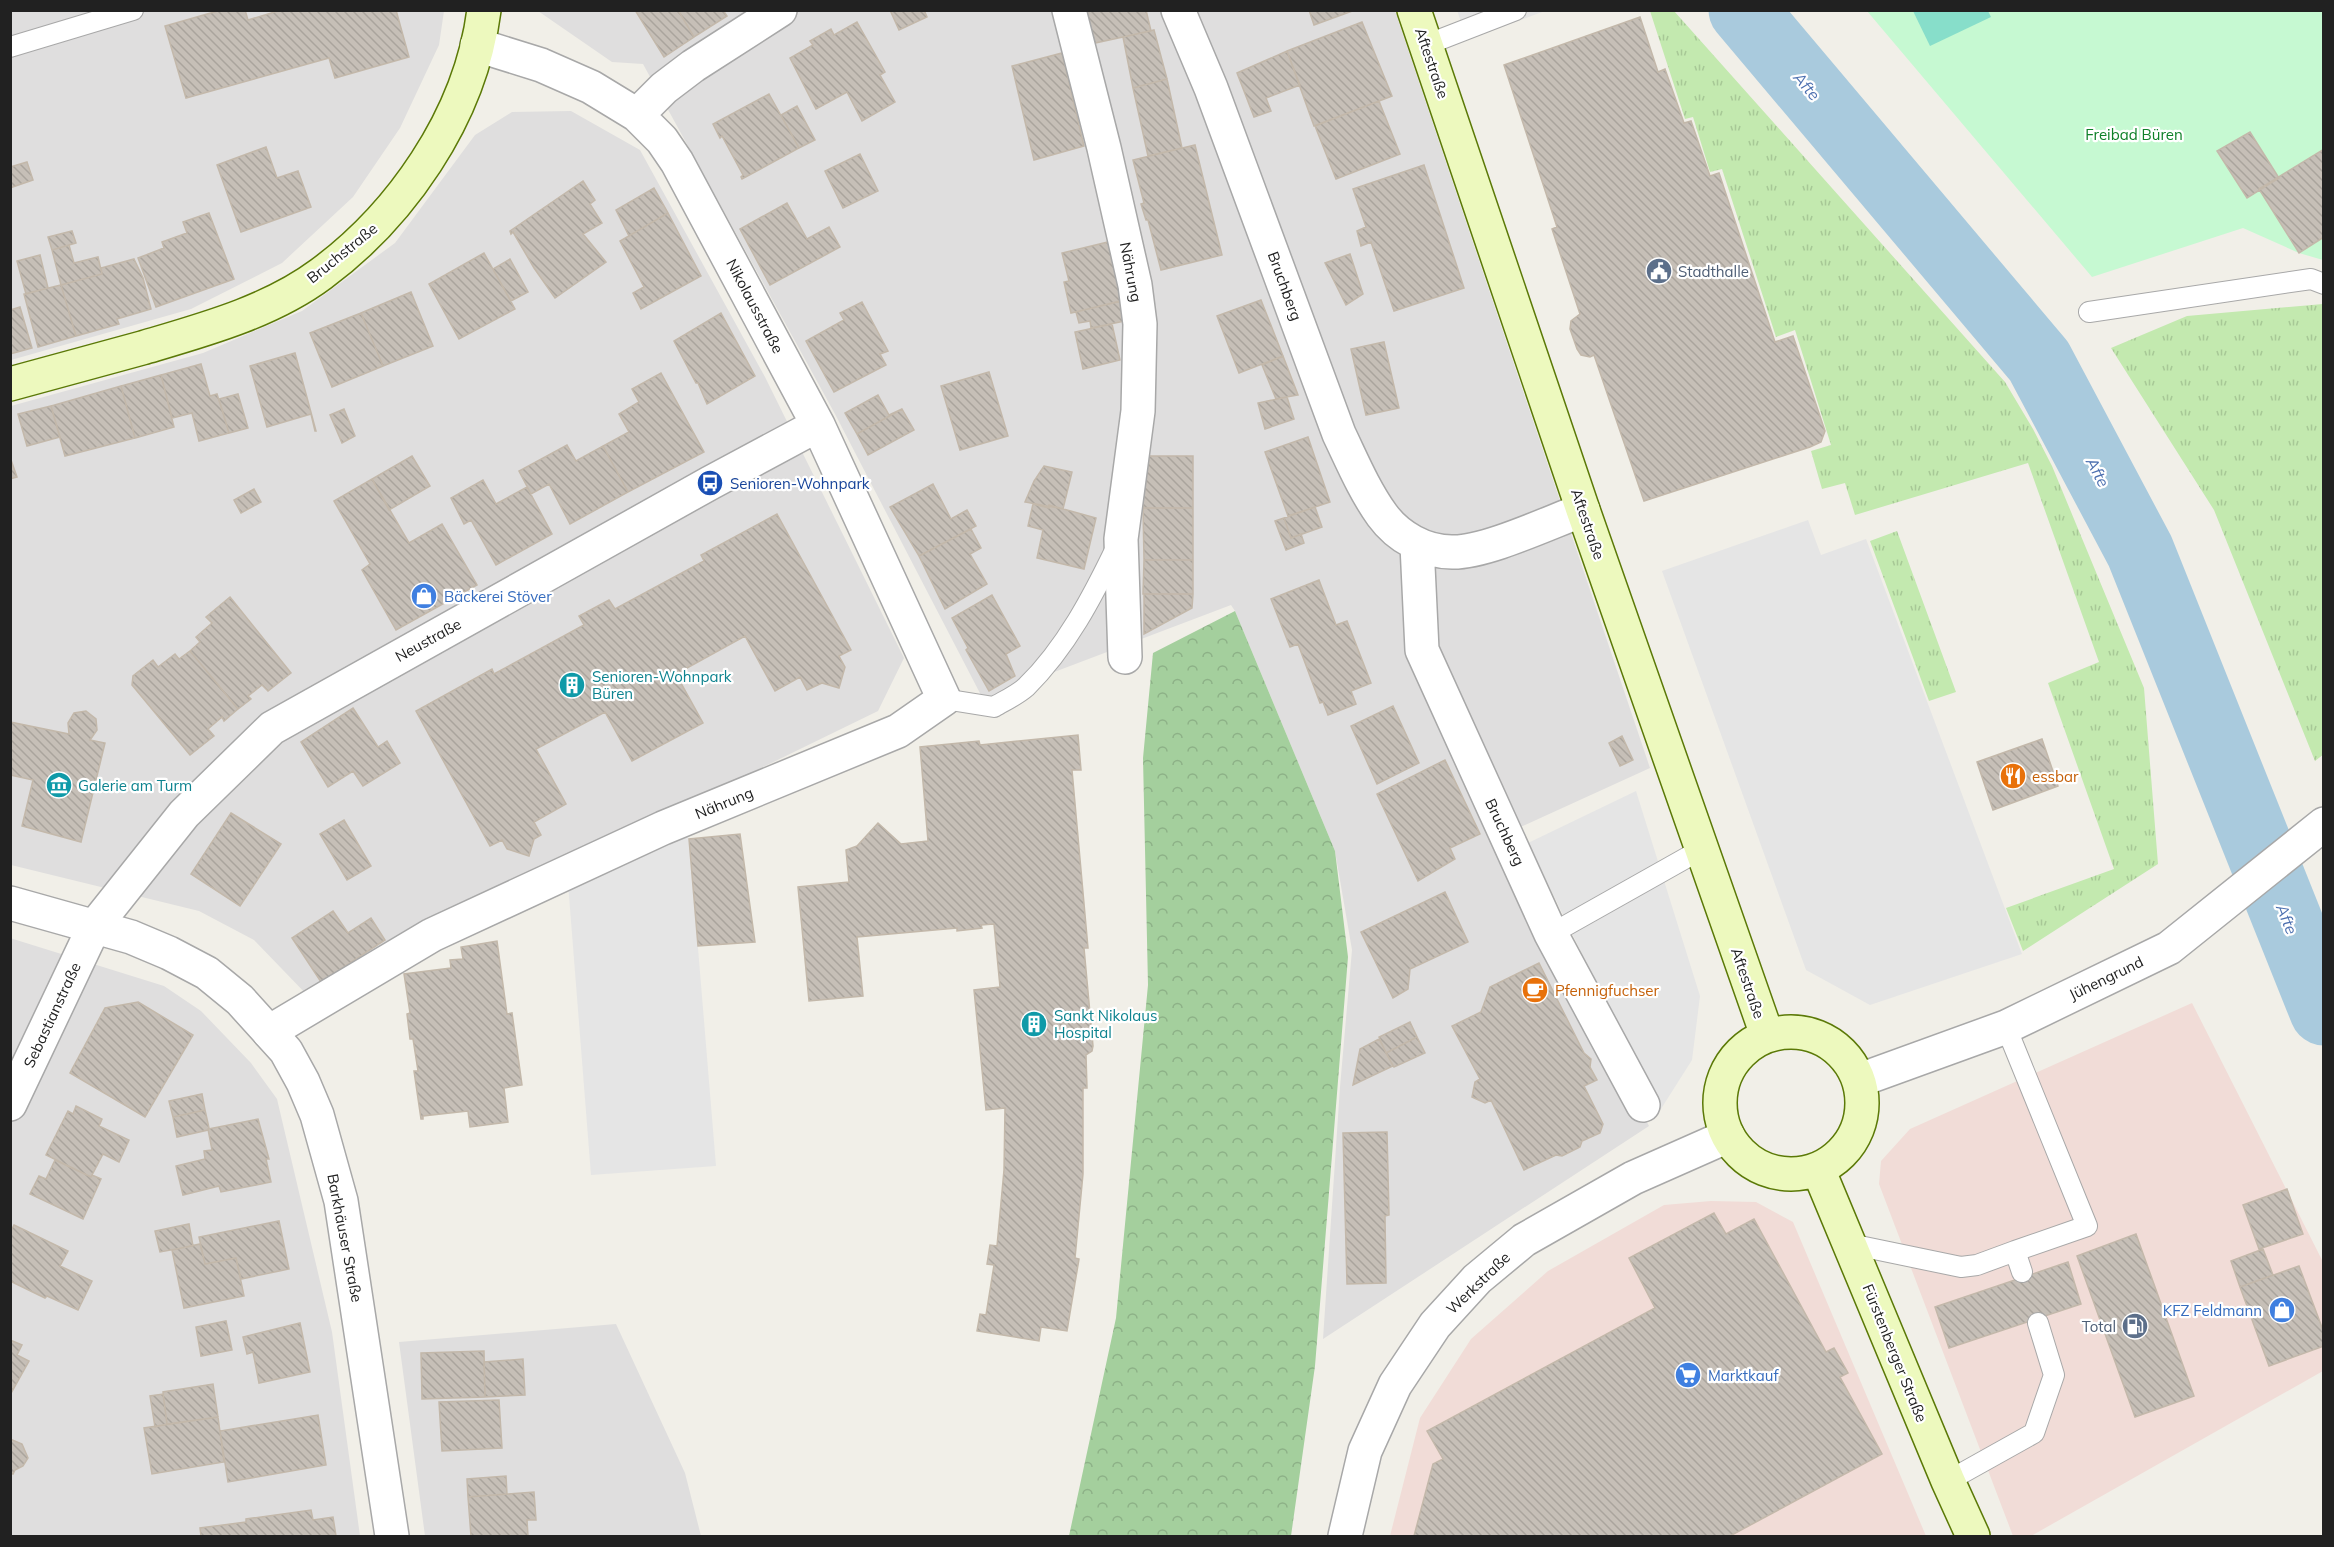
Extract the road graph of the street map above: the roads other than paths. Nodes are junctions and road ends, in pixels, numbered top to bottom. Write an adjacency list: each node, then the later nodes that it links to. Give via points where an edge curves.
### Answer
1 (133, 10): 10 (lane)
2 (484, 10): 8 (main road)
3 (780, 10): 11 (street, via 693,66)
4 (1069, 10): 17 (street, Nährung, via 1133,274 1140,324 1138,411)
5 (1178, 10): 18 (street, Bruchberg, via 1211,88 1339,434 1382,514 1396,531)
6 (1414, 10): 9 (main road, Aftestraße)
7 (1516, 10): 9 (lane)
8 (477, 45): 11 (street, Nikolausstraße, via 541,65 591,87); 14 (main road, Bruchstraße, via 458,106 418,174 382,220 320,275 267,306 196,332)
9 (1426, 45): 16 (main road, Aftestraße)
10 (10, 47)
11 (637, 115): 15 (street, Nikolausstraße, via 677,162)
12 (2324, 284): 13 (lane, via 2310,279)
13 (2089, 312)
14 (10, 384)
15 (818, 425): 20 (street, Nikolausstraße); 24 (street, Neustraße, via 272,728 184,814)
16 (1583, 510): 18 (street, Bruchberg, via 1480,548 1452,553); 22 (main road, Aftestraße)
17 (1121, 538): 19 (street, Nährung); 20 (lane, Nährung, via 1090,602 1024,689 994,707)
18 (1417, 545): 25 (street, Bruchberg, via 1422,650)
19 (1125, 657)
20 (944, 699): 27 (street, Nährung, via 898,730 663,828 432,935)
21 (2324, 824): 26 (street, Jühengrund, via 2169,948)
22 (1702, 849): 25 (lane); 28 (main road, Aftestraße)
23 (10, 903): 24 (street, Barkhäuser Straße)
24 (94, 927): 27 (street, Barkhäuser Straße, via 159,949 207,972); 30 (street, Sebastianstraße)
25 (1551, 934): 31 (street, Bruchberg)
26 (2007, 1027): 29 (street, Jühengrund); 35 (lane, via 2087,1226)
27 (269, 1032): 39 (street, Barkhäuser Straße, via 303,1082 341,1201)
28 (1767, 1035): 29 (main road, via 1789,1031 1812,1034 1832,1044 1849,1060); 32 (main road, via 1734,1059 1724,1077 1721,1117)
29 (1860, 1080): 33 (main road, via 1861,1123 1851,1142)
30 (10, 1104)
31 (1643, 1105)
32 (1728, 1136): 33 (main road, via 1740,1153 1757,1166 1777,1173); 40 (street, Werkstraße, via 1633,1178 1524,1240 1477,1279 1434,1326 1395,1385 1365,1451)
33 (1818, 1170): 34 (main road, Fürstenberger Straße)
34 (1850, 1244): 35 (lane, via 1961,1267); 38 (main road, Fürstenberger Straße)
35 (2015, 1251): 36 (lane)
36 (2022, 1272)
37 (2038, 1323): 38 (lane, via 2054,1375 2034,1433)
38 (1948, 1481): 41 (main road, Fürstenberger Straße)
39 (392, 1536)
40 (1345, 1536)
41 (1973, 1536)

